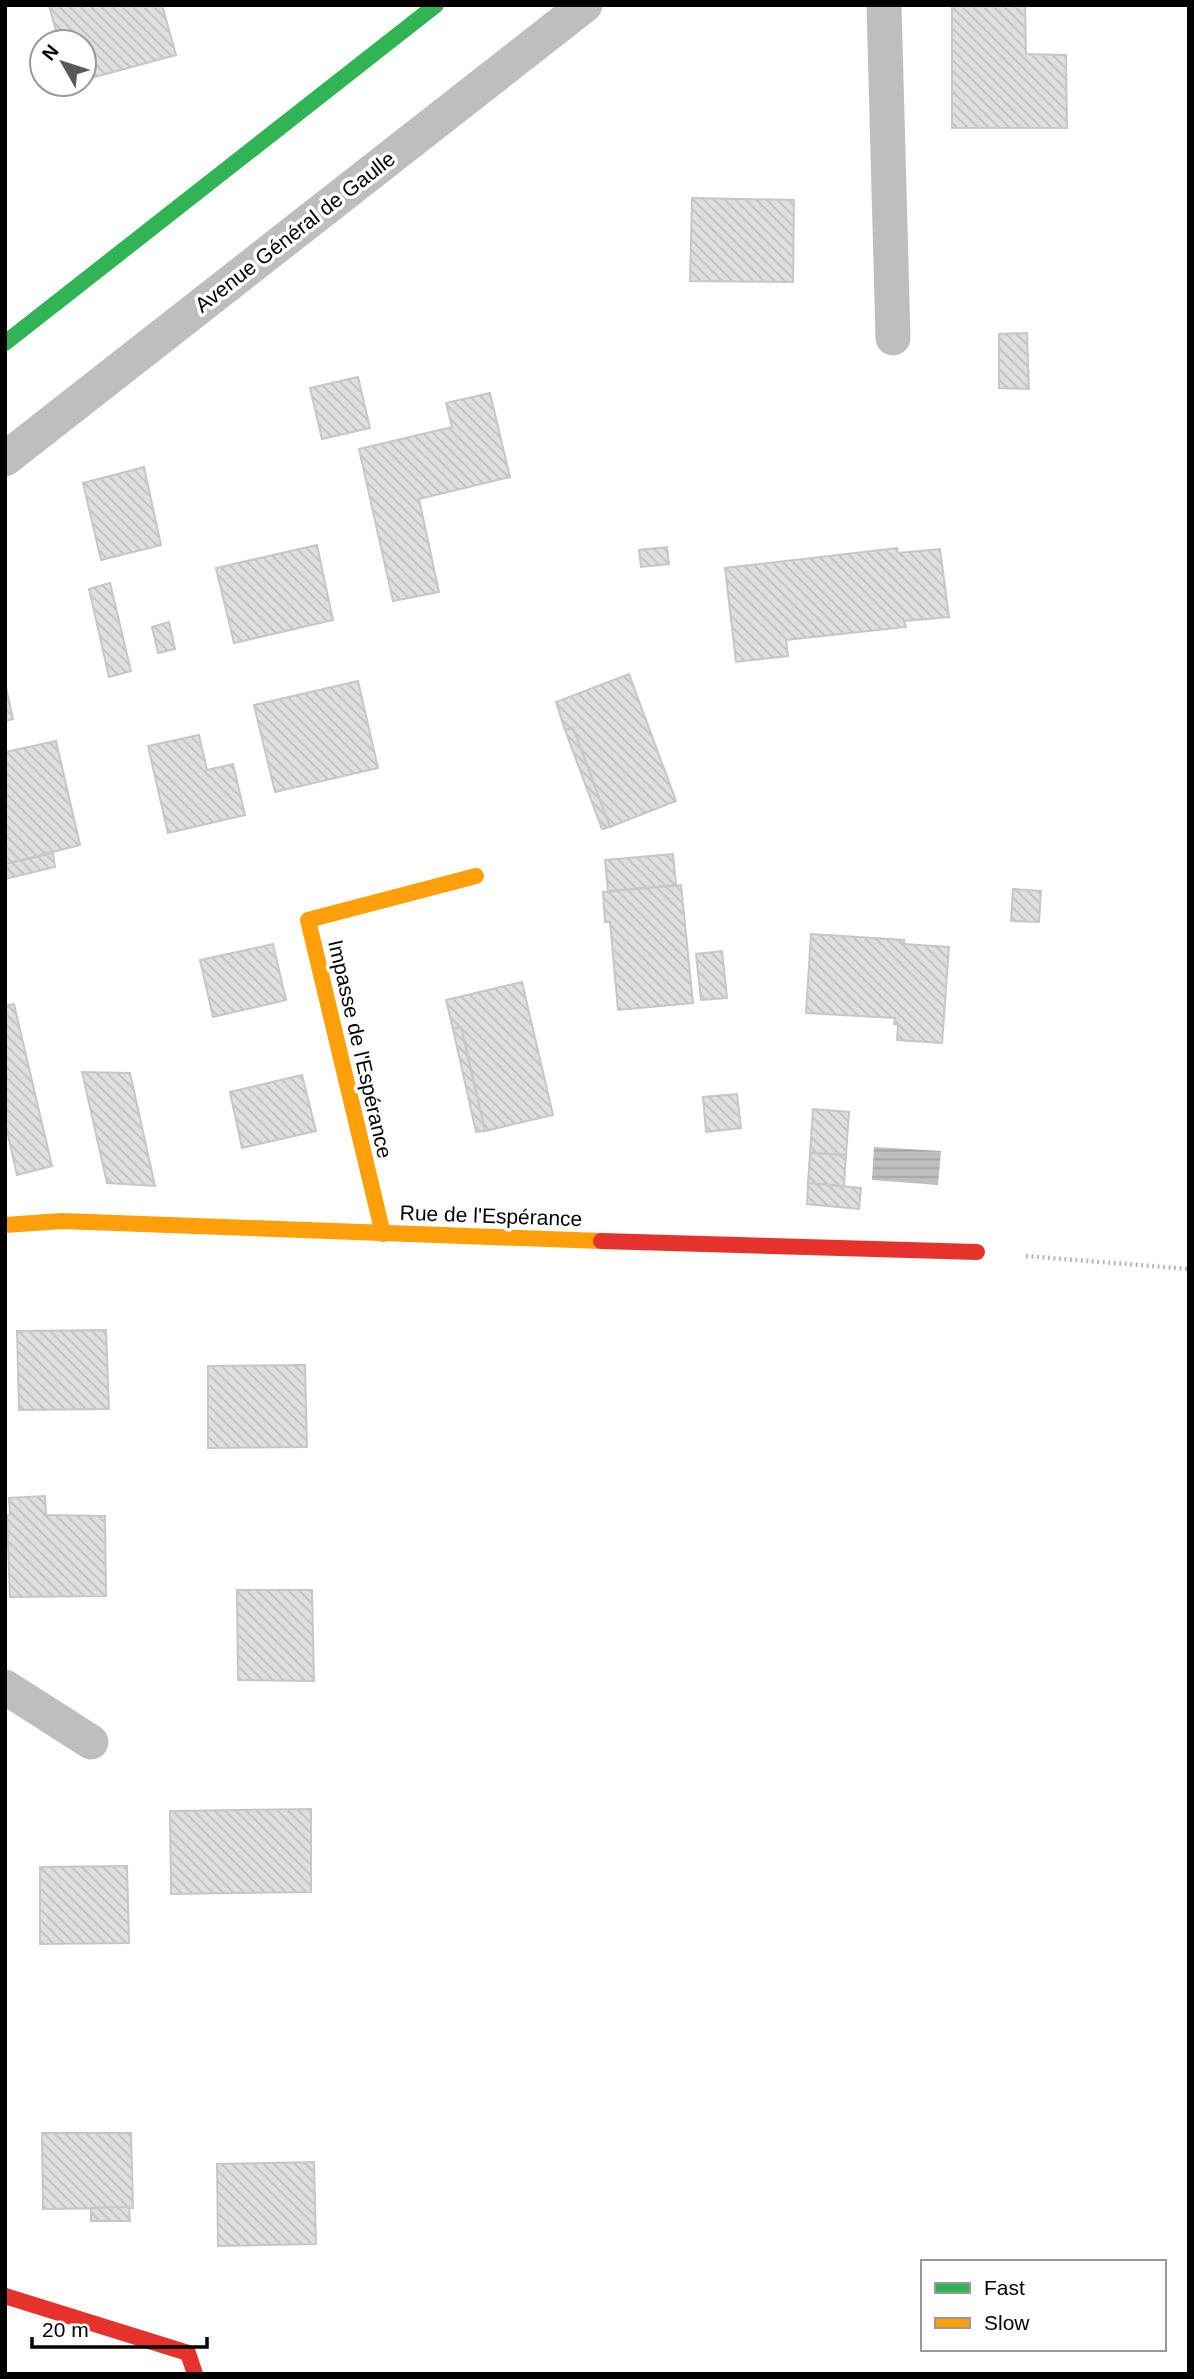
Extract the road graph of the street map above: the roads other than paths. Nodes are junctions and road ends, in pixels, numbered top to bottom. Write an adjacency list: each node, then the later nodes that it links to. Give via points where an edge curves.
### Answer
1 (436, 5): 5 (street)
2 (585, 5): 6 (lane, Avenue Général de Gaulle)
3 (884, 5): 4 (lane)
4 (893, 338)
5 (5, 343)
6 (5, 459)
7 (476, 876): 9 (street, Impasse de l'Espérance, via 308,920)
8 (5, 1225): 9 (street, Rue de l'Espérance, via 62,1221)
9 (383, 1234): 10 (street, Rue de l'Espérance)
10 (977, 1252)
11 (5, 1687): 12 (lane)
12 (91, 1742)
13 (5, 2296): 14 (street, via 188,2353)
14 (195, 2374)

